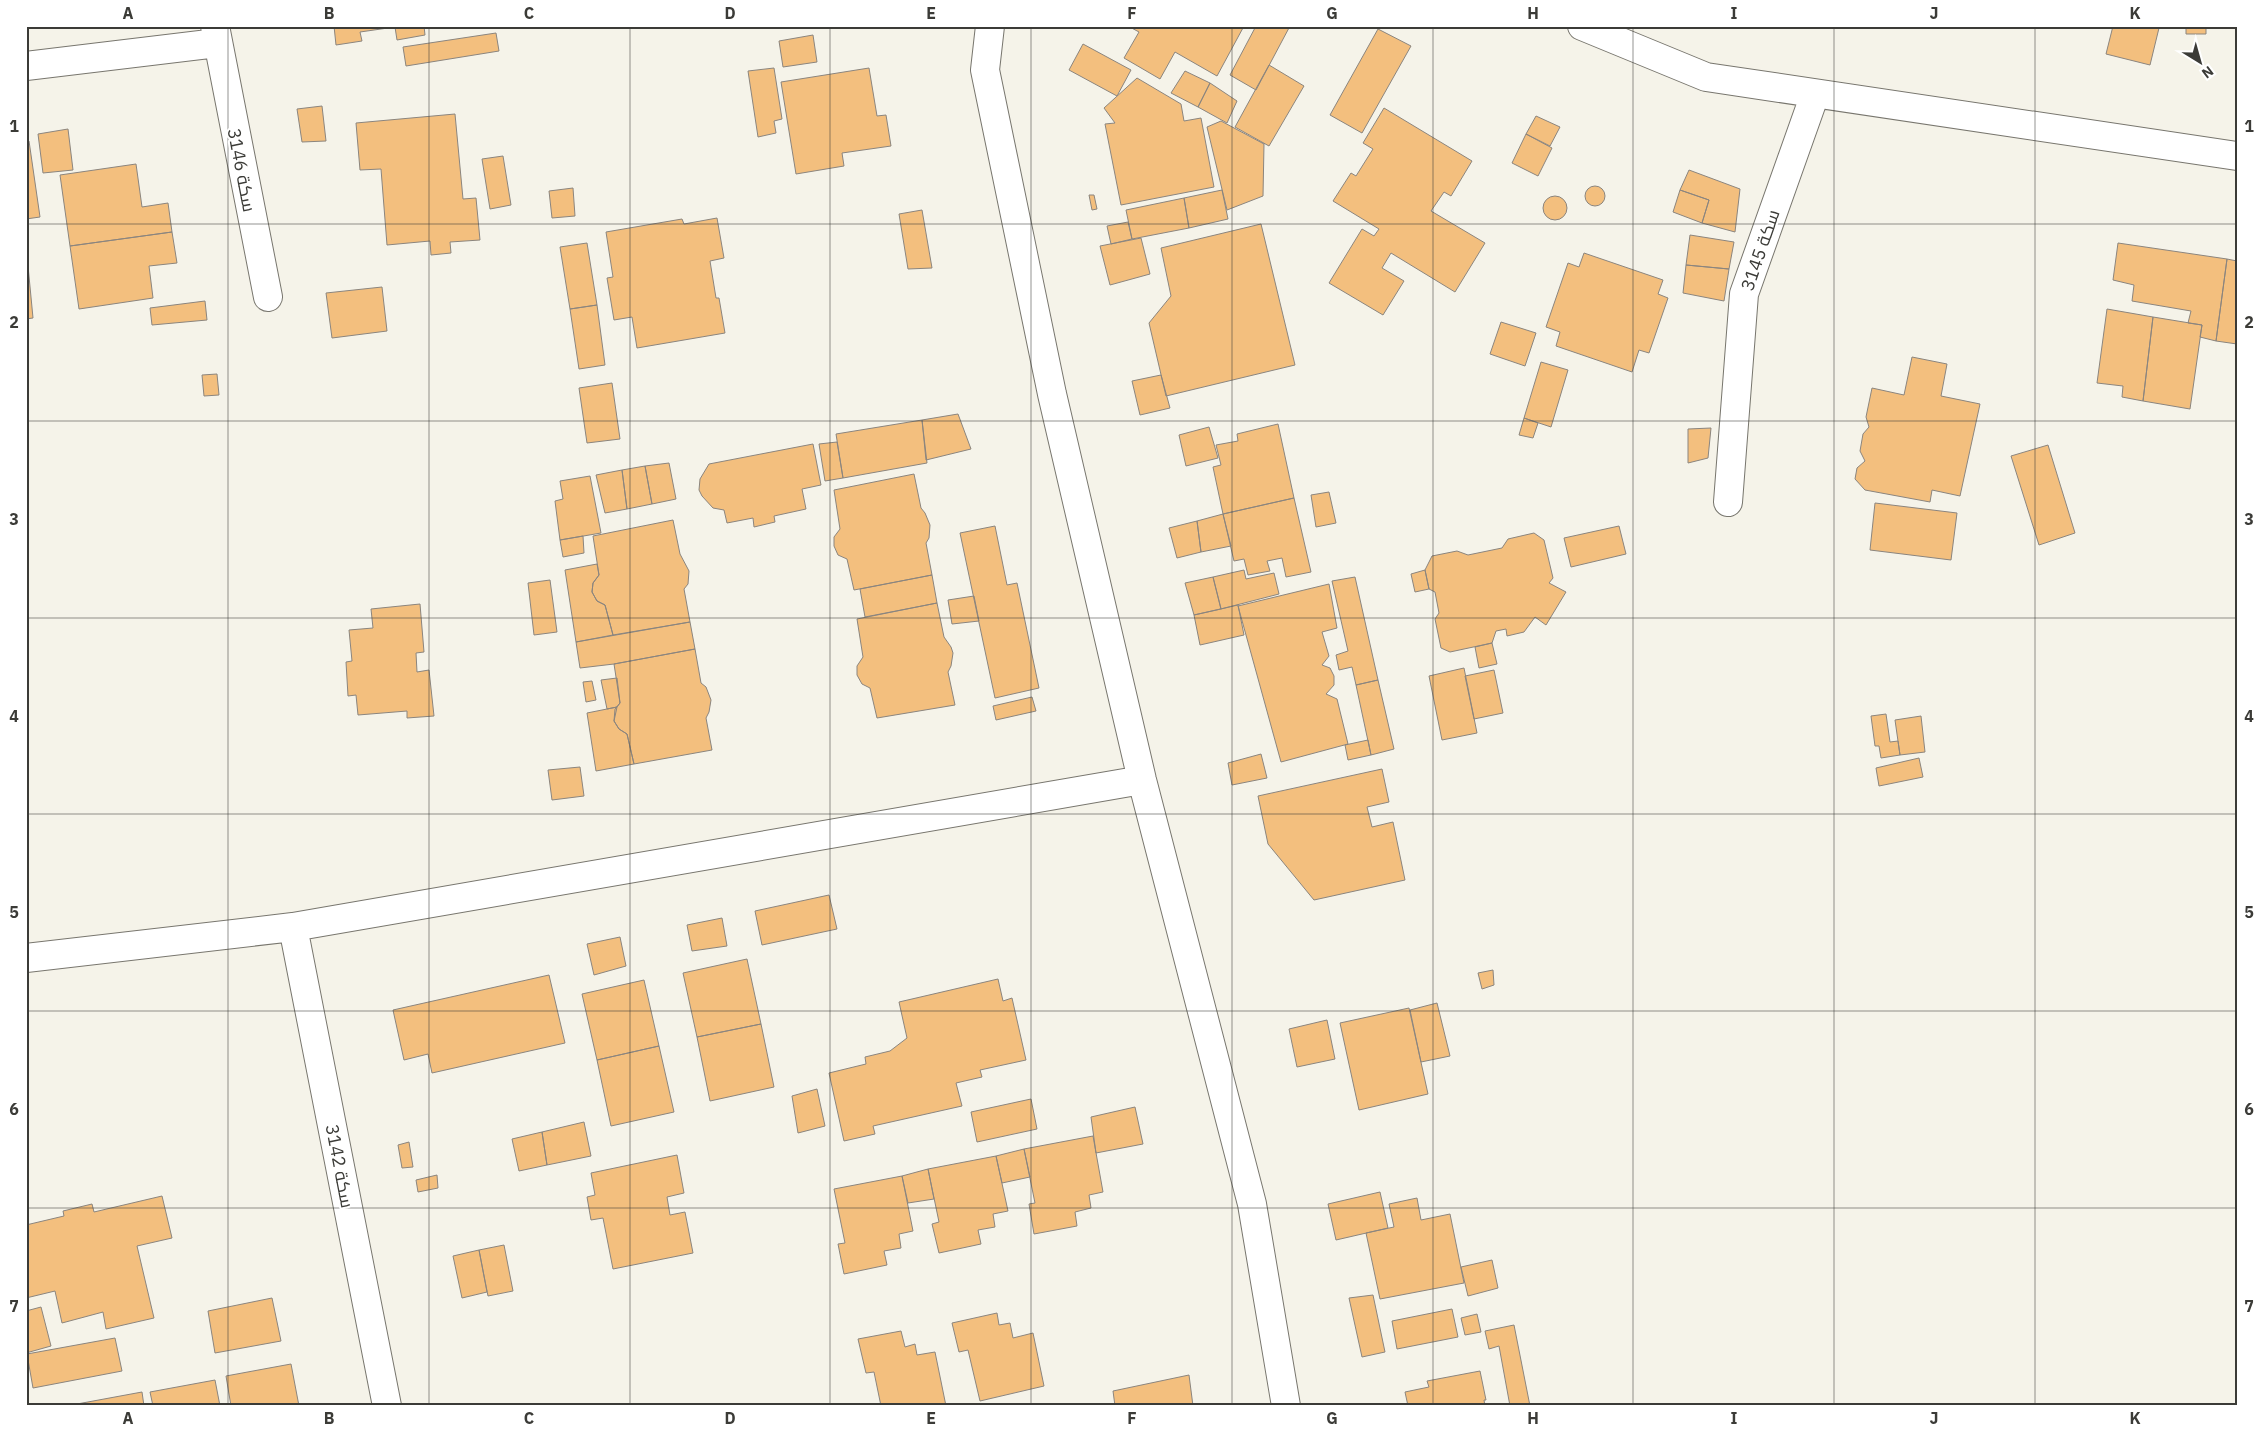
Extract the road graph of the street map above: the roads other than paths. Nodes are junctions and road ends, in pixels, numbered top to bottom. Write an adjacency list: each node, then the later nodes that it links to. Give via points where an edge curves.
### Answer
1 (990, 26): 9 (street, via 985,70 1052,394)
2 (1582, 26): 5 (street, via 1706,77)
3 (216, 35): 4 (street, سكة 3146); 7 (street, سكة 3146)
4 (26, 66)
5 (1815, 94): 6 (street); 8 (street, سكة 3145, via 1744,294)
6 (2237, 156)
7 (268, 297)
8 (1728, 502)
9 (1142, 780): 10 (street); 13 (street, via 1252,1204)
10 (292, 926): 11 (street); 12 (street, سكة 3142)
11 (26, 958)
12 (386, 1406)
13 (1286, 1406)

